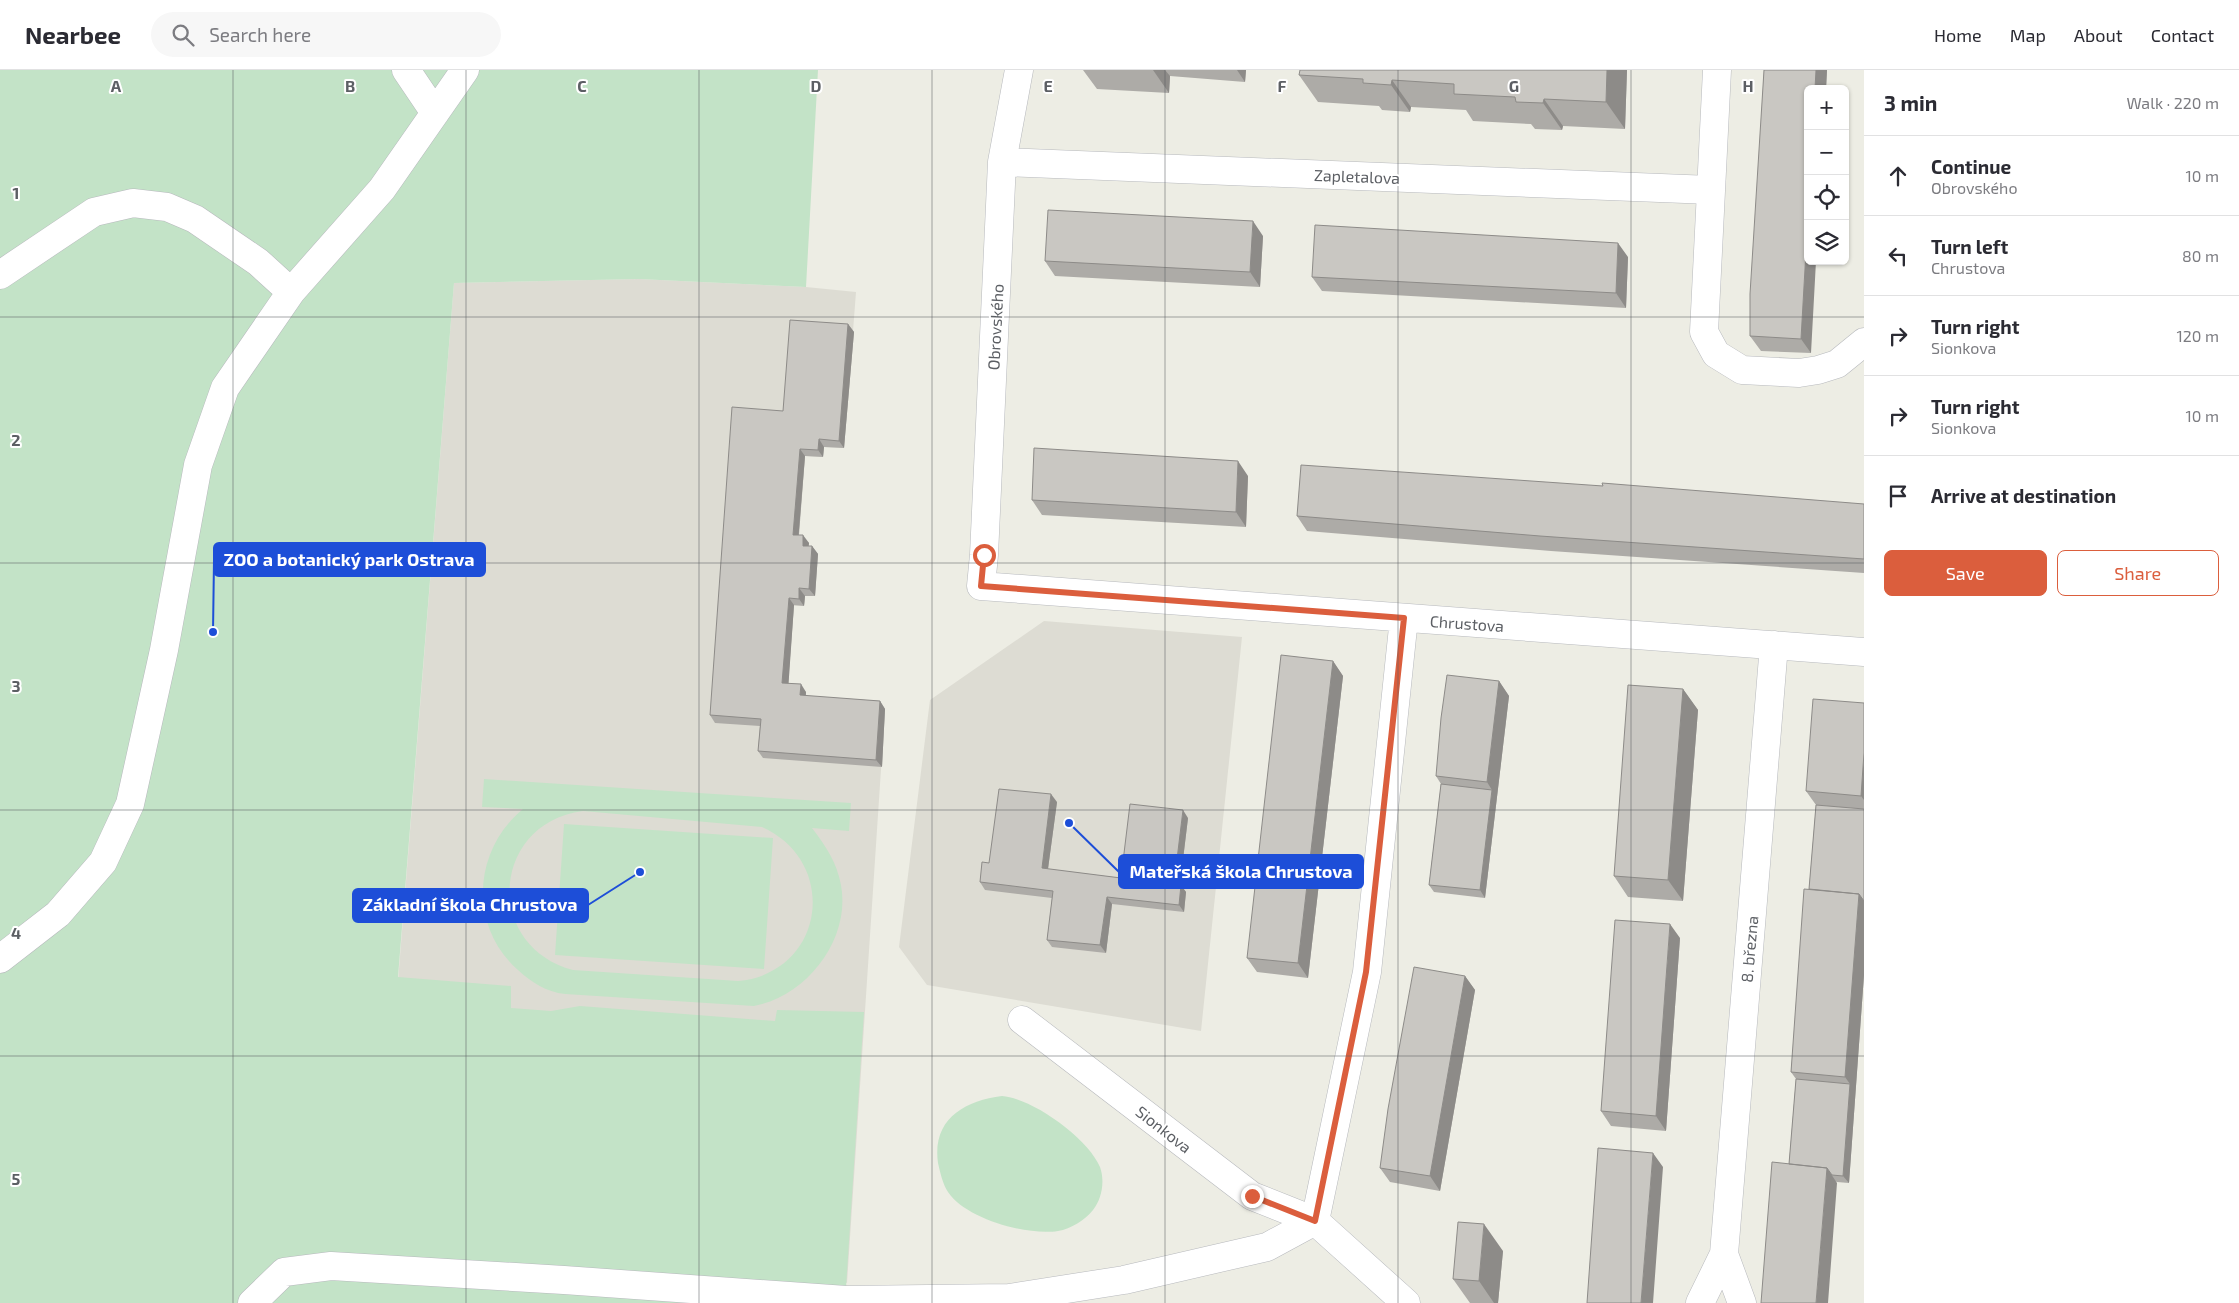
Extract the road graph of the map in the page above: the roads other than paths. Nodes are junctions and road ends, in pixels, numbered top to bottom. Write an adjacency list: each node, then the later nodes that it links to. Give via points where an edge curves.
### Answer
1 (406, 70): 5 (street)
2 (465, 70): 5 (street)
3 (1019, 70): 6 (street, Obrovského)
4 (1717, 70): 7 (street)
5 (434, 113): 9 (street, via 382,189)
6 (1002, 162): 7 (street, Zapletalova); 11 (street, Obrovského)
7 (1711, 190): 10 (street, via 1704,332 1716,354 1742,370 1799,373 1837,364)
8 (0, 275): 9 (street, via 94,212 133,203 167,206 196,219 258,262)
9 (291, 292): 15 (street, via 225,388 198,465 164,650 130,804 103,862 58,914)
10 (1864, 342)
11 (981, 586): 12 (street, Chrustova)
12 (1404, 618): 13 (street, Chrustova); 17 (street, via 1366,972)
13 (1774, 645): 14 (street, Chrustova); 18 (street, 8. března)
14 (1864, 652)
15 (0, 960)
16 (1022, 1020): 17 (street, Sionkova, via 1252,1196)
17 (1315, 1221): 19 (street, via 1267,1246 1124,1280 1009,1298 846,1300 331,1266 284,1272); 20 (street, Sionkova)
18 (1724, 1254): 21 (street, 8. března); 22 (street, 8. března)
19 (252, 1303)
20 (1406, 1303)
21 (1700, 1303)
22 (1742, 1303)

